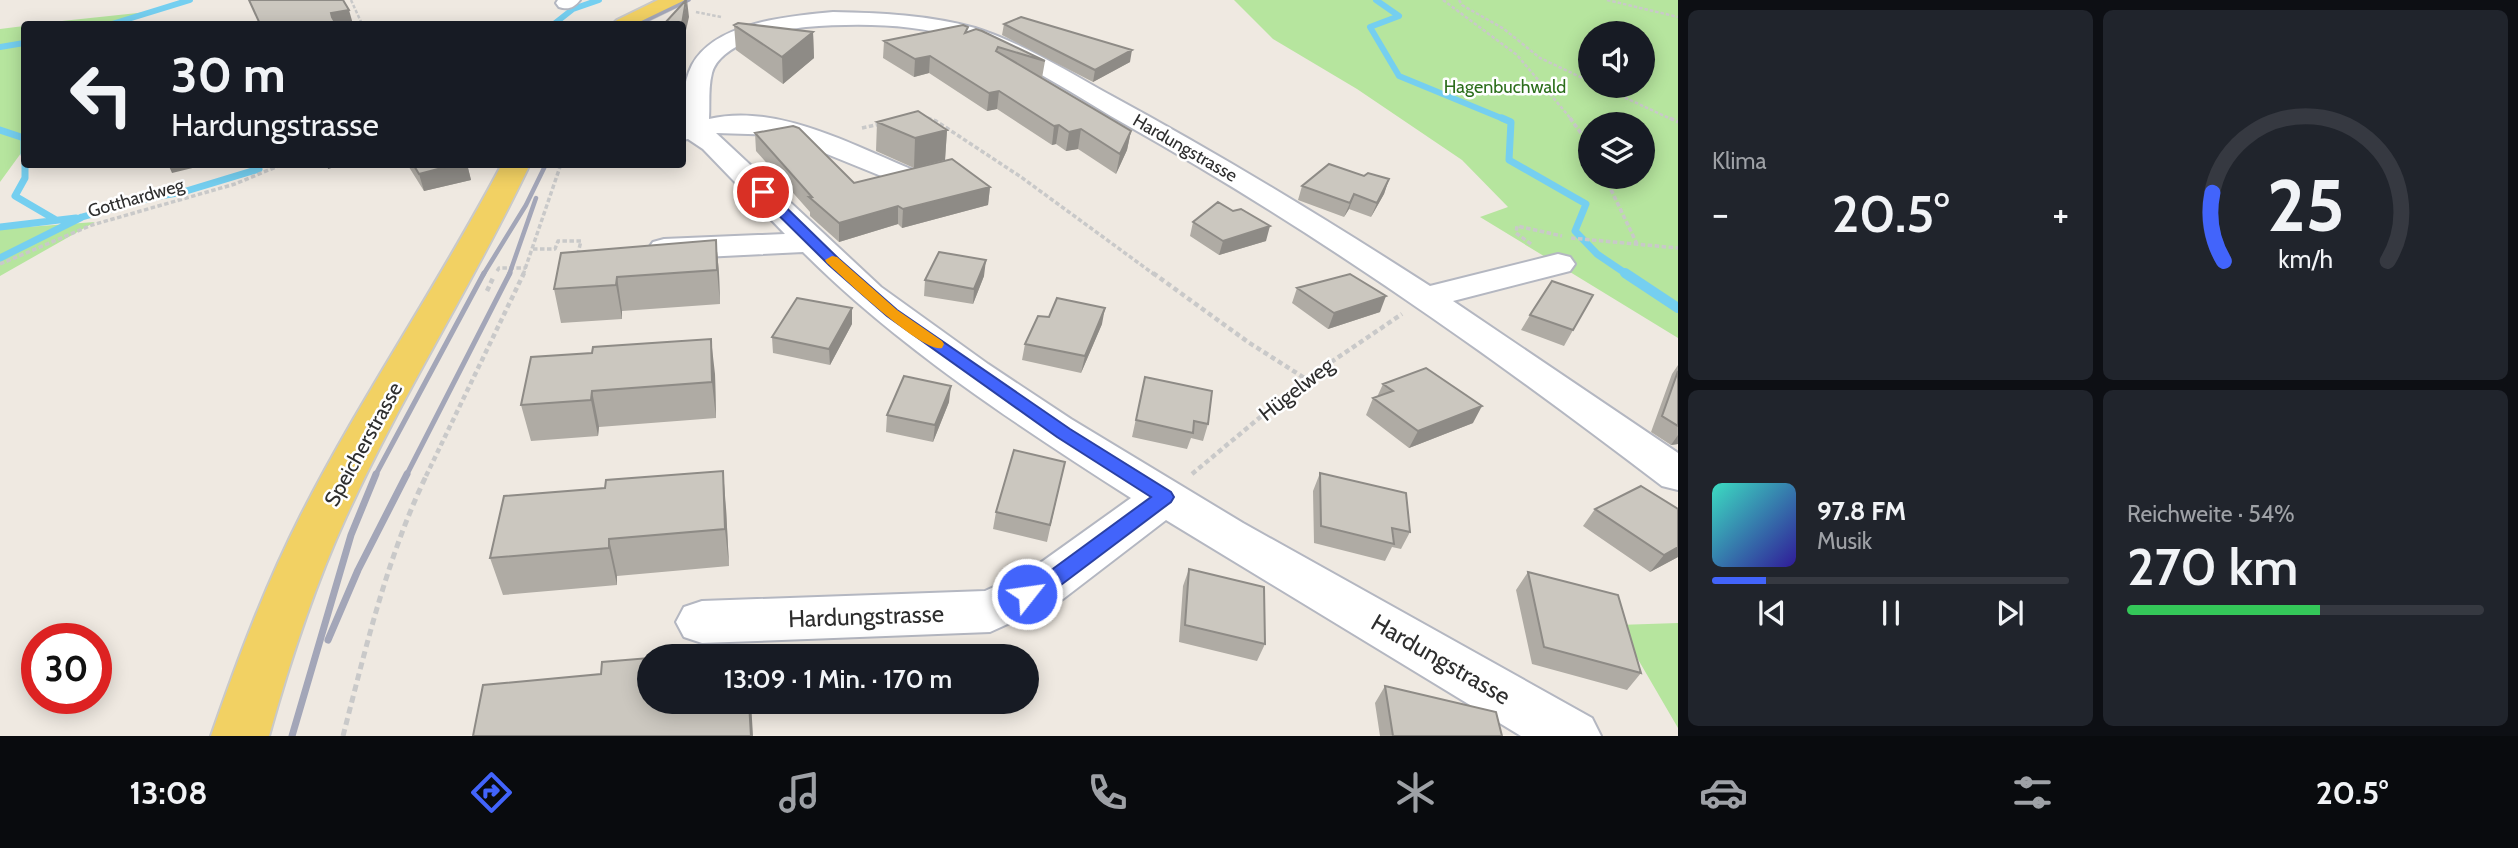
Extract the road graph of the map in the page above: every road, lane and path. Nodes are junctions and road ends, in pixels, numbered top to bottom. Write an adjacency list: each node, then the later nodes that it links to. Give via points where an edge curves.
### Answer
1 (351, 0): 9 (path)
2 (674, 0): 10 (main road)
3 (1443, 0): 15 (path, via 1517,55)
4 (1459, 0): 11 (path, via 1540,58)
5 (1607, 0): 8 (path)
6 (700, 13): 7 (path)
7 (723, 18)
8 (1678, 18)
9 (361, 21)
10 (630, 21)
11 (1578, 76)
12 (1626, 98): 14 (path)
13 (915, 117): 34 (path, via 936,121 1021,177)
14 (1678, 122)
15 (1578, 127)
16 (688, 131): 20 (street, via 720,124 784,127); 23 (street, Hardungstrasse, via 713,142); 32 (street, Hardungstrasse, via 697,119 696,100 708,58 758,30 794,22 879,19 968,33 1150,126 1276,200)
17 (274, 168): 28 (path, Gotthardweg, via 239,184 64,233)
18 (514, 168): 39 (main road, Speicherstrasse, via 479,240 338,485 262,663)
19 (560, 168): 26 (path)
20 (901, 175)
21 (1611, 189): 24 (path)
22 (1584, 240): 24 (path)
23 (813, 242): 27 (street); 37 (street, Hardungstrasse, via 892,313 1063,433)
24 (1637, 244): 25 (path)
25 (1678, 248)
26 (533, 249): 27 (path, via 555,249 558,241 581,242); 30 (path)
27 (578, 253)
28 (0, 264)
29 (1558, 264): 32 (street)
30 (526, 268): 31 (path, via 499,268); 40 (path, via 415,498 378,602)
31 (487, 291)
32 (1425, 298): 36 (street, Hardungstrasse)
33 (1396, 318): 34 (path, Hügelweg)
34 (1306, 379): 35 (path, Hügelweg)
35 (1201, 467)
36 (1678, 475)
37 (1164, 497): 38 (street, Hardungstrasse, via 1046,585 990,611); 41 (street, Hardungstrasse)
38 (702, 622)
39 (240, 736)
40 (343, 736)
41 (1572, 736)

